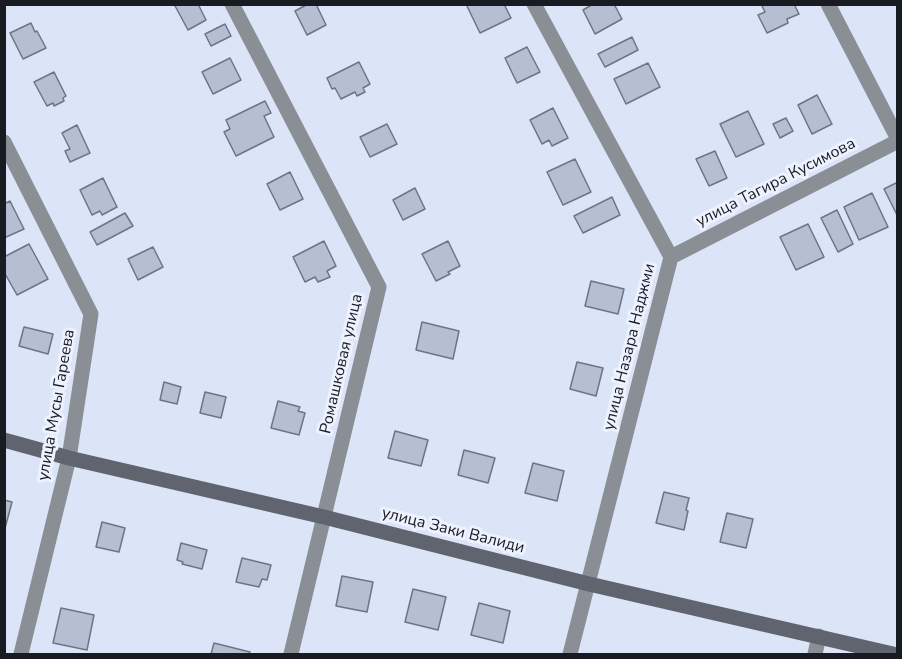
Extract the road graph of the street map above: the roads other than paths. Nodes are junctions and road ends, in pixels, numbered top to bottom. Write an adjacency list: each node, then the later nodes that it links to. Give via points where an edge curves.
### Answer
1 (232, 4): 9 (street, Ромашковая улица, via 379,287)
2 (534, 4): 6 (street, улица Назара Наджми)
3 (828, 4): 4 (street)
4 (897, 140): 6 (street, улица Тагира Кусимова)
5 (4, 142): 8 (street, улица Мусы Гареева, via 90,314)
6 (671, 257): 10 (street, улица Назара Наджми)
7 (4, 440): 8 (street, улица Заки Валиди)
8 (69, 458): 9 (street, улица Заки Валиди); 12 (street, улица Мусы Гареева)
9 (324, 517): 10 (street, улица Заки Валиди); 13 (street, Ромашковая улица)
10 (589, 584): 11 (street, улица Заки Валиди); 14 (street, улица Назара Наджми)
11 (819, 636): 15 (street); 16 (street, улица Заки Валиди)
12 (21, 654)
13 (291, 654)
14 (570, 654)
15 (815, 654)
16 (893, 654)

